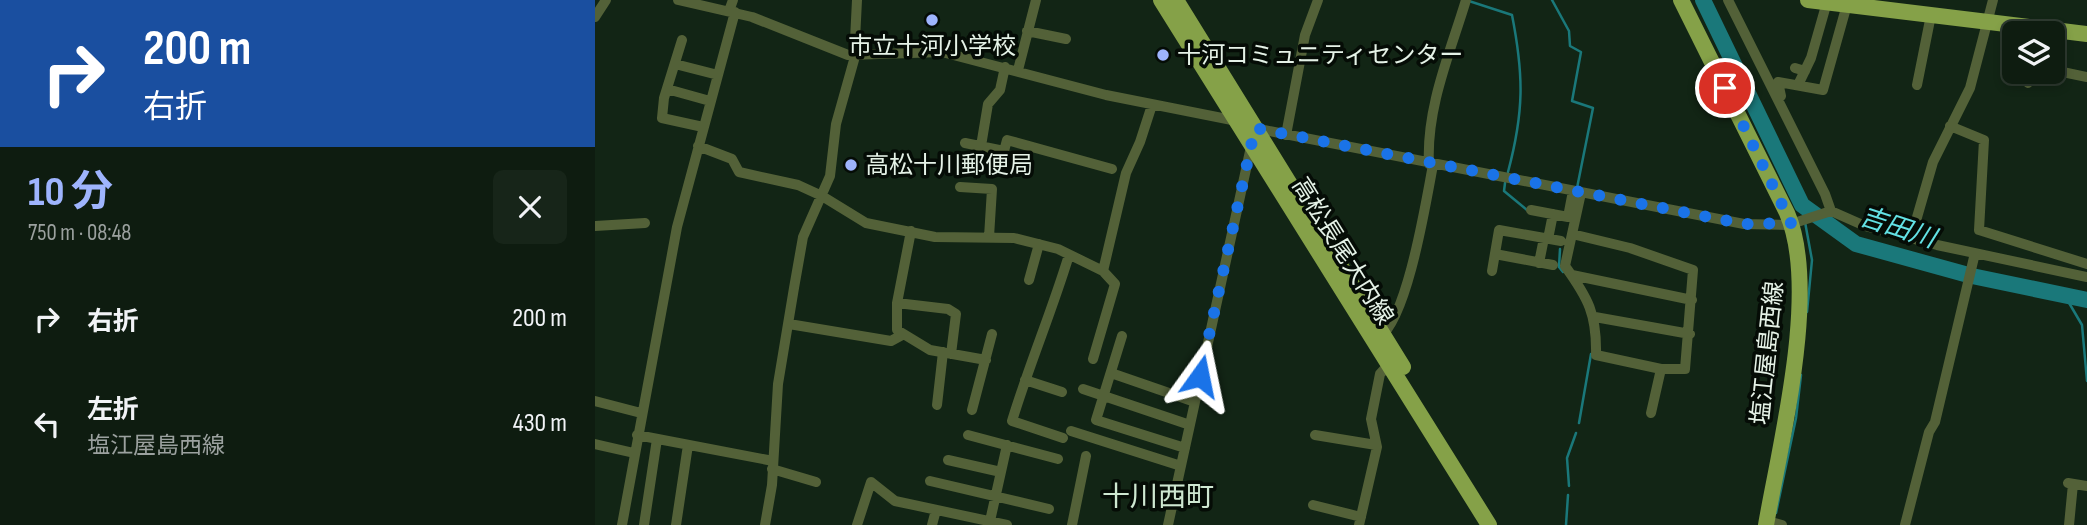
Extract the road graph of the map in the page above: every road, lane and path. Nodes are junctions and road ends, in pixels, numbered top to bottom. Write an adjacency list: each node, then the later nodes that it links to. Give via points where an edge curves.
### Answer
1 (606, 0): 18 (street)
2 (678, 0): 16 (street)
3 (733, 0): 16 (street)
4 (857, 0): 26 (street)
5 (1036, 0): 21 (street)
6 (1161, 0): 39 (main road, 高松長尾大内線)
7 (1177, 0): 42 (main road, 高松長尾大内線)
8 (1318, 0): 43 (street, via 1305,36)
9 (1466, 0): 48 (street, via 1427,140)
10 (1681, 0): 57 (main road, 塩江屋島西線)
11 (1728, 0): 38 (street)
12 (1808, 0): 14 (main road)
13 (1993, 0): 19 (street)
14 (1827, 2): 15 (main road); 33 (street)
15 (1848, 2): 17 (main road); 33 (street, via 1823,90)
16 (732, 12): 26 (street); 31 (street)
17 (1931, 15): 19 (main road); 34 (street)
18 (595, 17)
19 (1987, 23): 20 (main road); 40 (street, via 1970,88)
20 (2002, 25)
21 (1027, 31): 24 (street); 29 (street)
22 (2065, 33): 23 (main road)
23 (2087, 34)
24 (1066, 39)
25 (682, 40): 27 (street)
26 (855, 55): 28 (street, via 942,52); 52 (street)
27 (675, 64): 31 (street); 35 (street)
28 (1005, 67): 29 (street); 46 (street, via 1000,90 988,104)
29 (1018, 70): 37 (street)
30 (2065, 72): 32 (street)
31 (718, 75): 36 (street)
32 (2087, 77)
33 (1798, 85): 38 (street, via 1778,82 1788,110)
34 (1917, 85)
35 (667, 89): 36 (street); 41 (street, via 662,118)
36 (710, 101): 41 (street)
37 (1152, 105): 39 (street); 74 (street, via 1126,173)
38 (1785, 114): 54 (street, via 1825,194)
39 (1234, 120): 42 (street); 47 (main road, 高松長尾大内線)
40 (1950, 126): 62 (street, via 1933,162); 70 (street, via 1984,140 1979,230)
41 (703, 128): 45 (street)
42 (1255, 128): 43 (street); 47 (street); 87 (main road, 高松長尾大内線)
43 (1286, 135): 48 (street)
44 (965, 143): 46 (street)
45 (698, 146): 52 (street, via 732,159 740,172 799,185); 102 (street, via 677,227)
46 (981, 146): 49 (street, via 1004,150 1007,141)
47 (1251, 147): 87 (main road, 高松長尾大内線); 99 (street)
48 (1431, 164): 51 (street); 87 (street, via 1416,252 1394,319)
49 (1112, 169)
50 (960, 187): 61 (street, via 992,189)
51 (1577, 192): 55 (street, via 1568,217); 57 (street, via 1744,224); 60 (street)
52 (822, 196): 59 (street, via 866,223); 82 (street, via 803,237)
53 (1531, 210): 55 (street)
54 (1828, 212): 57 (street); 62 (street)
55 (1553, 214): 63 (street)
56 (645, 223): 58 (street)
57 (1794, 223): 130 (main road, 塩江屋島西線, via 1798,275 1795,344)
58 (595, 226)
59 (911, 231): 61 (street, via 935,237); 80 (street)
60 (1572, 234): 76 (street, via 1565,266); 79 (street, via 1693,270)
61 (989, 237): 65 (street, via 1014,237)
62 (1911, 238): 68 (street)
63 (1546, 239): 64 (street); 66 (street, via 1499,230); 69 (street)
64 (1561, 241)
65 (1038, 244): 67 (street); 78 (street)
66 (1495, 254): 69 (street); 75 (street)
67 (1069, 255): 74 (street); 94 (street)
68 (1975, 257): 72 (street); 142 (street)
69 (1539, 262): 71 (street)
70 (2087, 264)
71 (1553, 265)
72 (2052, 270): 73 (street); 77 (street)
73 (2087, 270)
74 (1103, 271): 89 (street, via 1115,284)
75 (1492, 271)
76 (1572, 275): 79 (street); 81 (street)
77 (2087, 277)
78 (1029, 280)
79 (1692, 300): 84 (street)
80 (897, 303): 85 (street, via 895,323); 88 (street, via 956,314)
81 (1595, 317): 84 (street); 92 (street, via 1596,355)
82 (789, 324): 85 (street, via 891,341); 118 (street, via 775,408)
83 (992, 334): 90 (street)
84 (1690, 334): 92 (street, via 1685,369)
85 (902, 335): 88 (street, via 930,350)
86 (1122, 336): 93 (street)
87 (1378, 338): 91 (main road, 高松長尾大内線)
88 (947, 353): 90 (street); 100 (street)
89 (1093, 359)
90 (986, 360): 101 (street)
91 (1393, 361): 112 (street, via 1380,374 1371,419); 140 (main road, 高松長尾大内線); 141 (main road, 高松長尾大内線)
92 (1661, 369): 103 (street)
93 (1111, 373): 97 (street); 99 (street)
94 (1025, 380): 96 (street); 119 (street, via 1012,421)
95 (1083, 389): 97 (street)
96 (1062, 392)
97 (1103, 395): 104 (street); 113 (street, via 1096,420)
98 (595, 401): 102 (street)
99 (1195, 402): 104 (street)
100 (937, 405)
101 (972, 411)
102 (641, 413): 105 (street)
103 (1651, 413)
104 (1190, 425): 113 (street)
105 (637, 435): 108 (street); 114 (street)
106 (968, 435): 111 (street)
107 (1315, 435): 112 (street)
108 (657, 439): 110 (street); 132 (street)
109 (595, 444): 114 (street)
110 (688, 445): 118 (street); 133 (street)
111 (1007, 445): 116 (street); 120 (street)
112 (1376, 445): 129 (street)
113 (1185, 449): 119 (street)
114 (634, 453): 131 (street)
115 (1086, 456): 138 (street)
116 (1058, 459)
117 (948, 460): 120 (street)
118 (773, 465): 122 (street); 134 (street)
119 (1181, 466): 139 (street)
120 (1001, 472): 124 (street)
121 (930, 481): 124 (street)
122 (816, 482)
123 (2087, 486): 143 (street, via 2070,484)
124 (995, 497): 126 (street); 128 (street)
125 (1314, 505): 129 (street)
126 (1049, 509)
127 (936, 510): 128 (street); 135 (street, via 895,501 871,482); 136 (street)
128 (989, 521): 137 (street)
129 (1360, 521)
130 (1772, 524)
131 (622, 525)
132 (644, 525)
133 (676, 525)
134 (765, 525)
135 (857, 525)
136 (932, 525)
137 (1007, 525)
138 (1072, 525)
139 (1168, 525)
140 (1489, 525)
141 (1502, 525)
142 (1905, 525)
143 (2069, 525)

